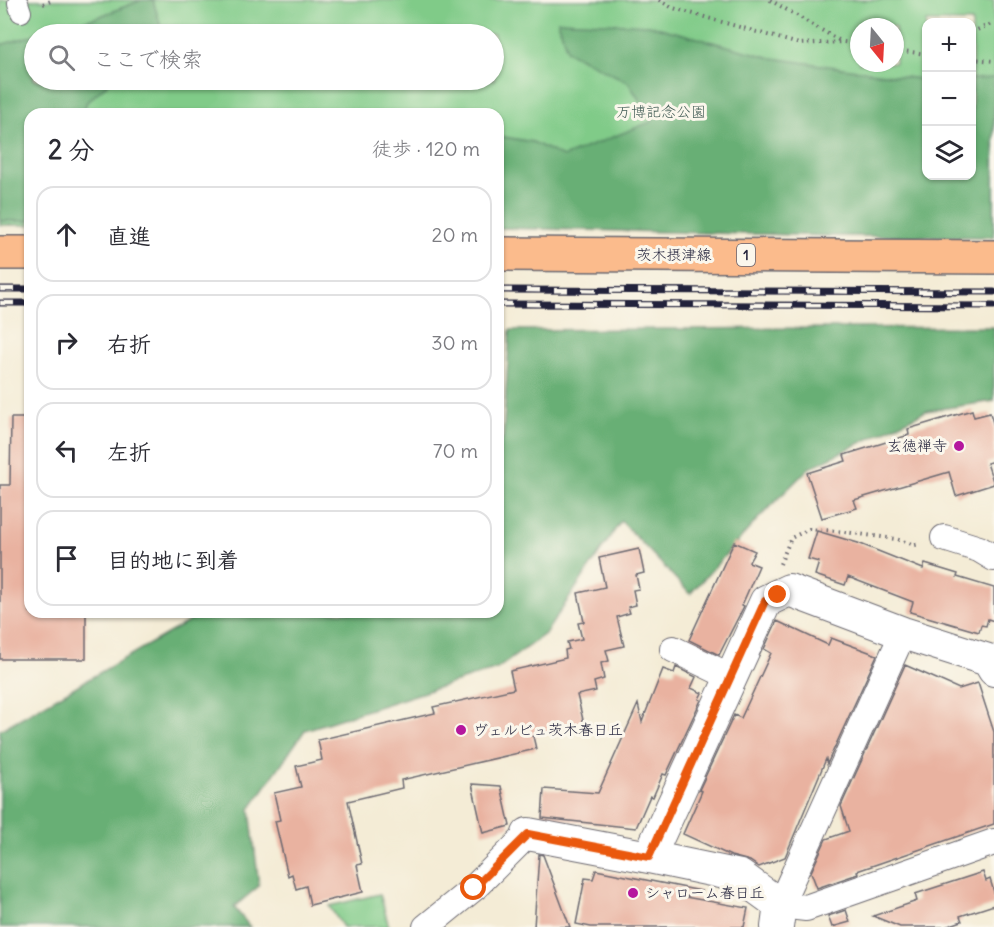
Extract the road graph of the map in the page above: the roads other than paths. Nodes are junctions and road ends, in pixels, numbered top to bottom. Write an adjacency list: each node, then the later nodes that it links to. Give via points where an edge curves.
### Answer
1 (0, 253): 2 (main road)
2 (24, 253)
3 (504, 254): 4 (main road, 茨木摂津線 / 1)
4 (994, 257)
5 (944, 538): 6 (street)
6 (994, 558)
7 (903, 633): 9 (street); 10 (street, via 789,590 765,601); 14 (street)
8 (673, 650): 10 (street)
9 (992, 660)
10 (731, 677): 13 (street)
11 (528, 834): 13 (street); 15 (street, via 474,888)
12 (994, 842): 14 (street)
13 (649, 857): 14 (street, via 740,876)
14 (779, 916)
15 (426, 927)

